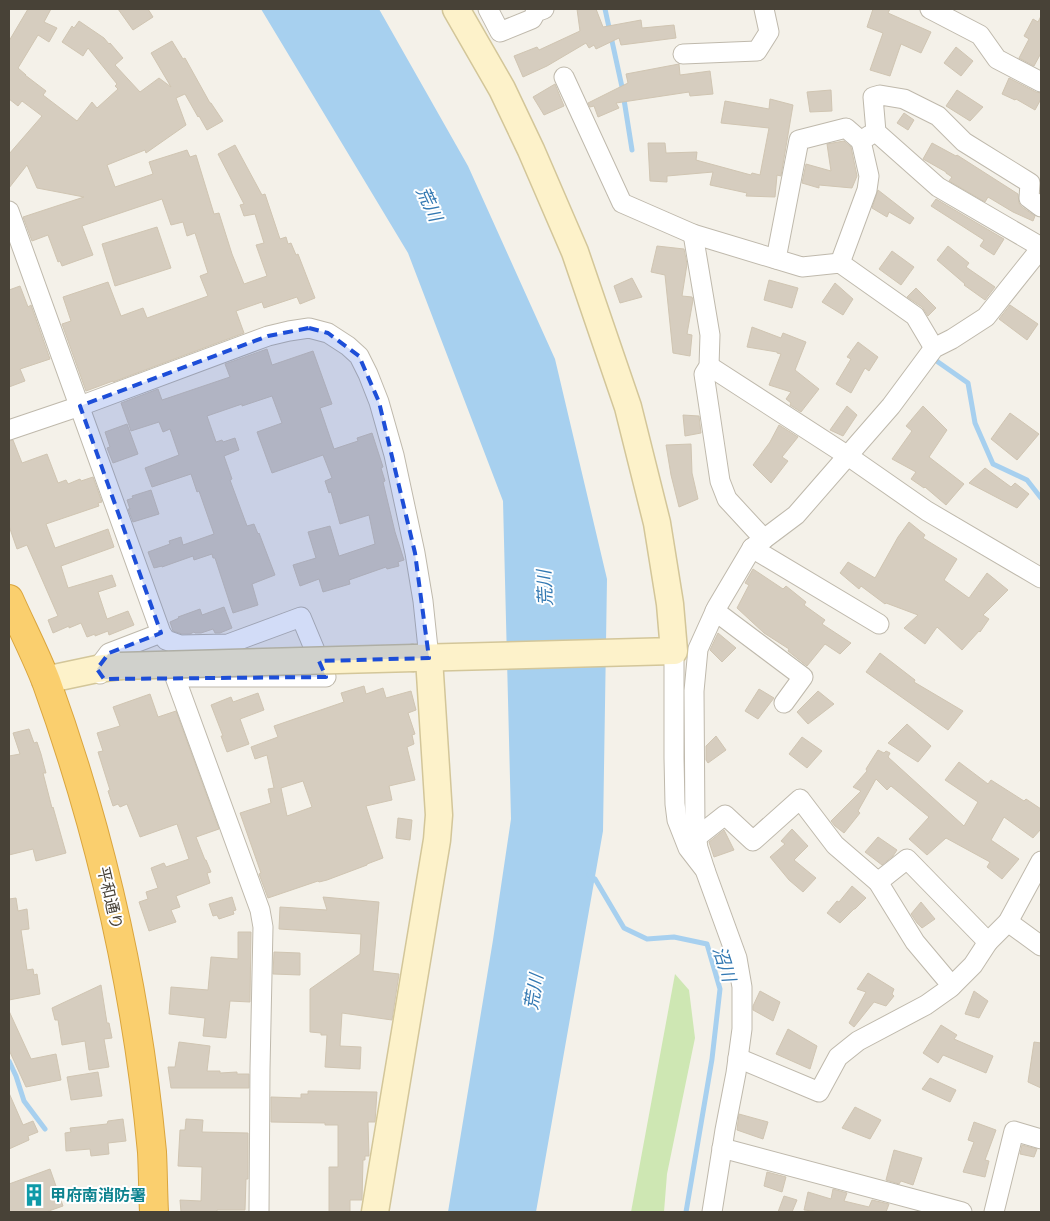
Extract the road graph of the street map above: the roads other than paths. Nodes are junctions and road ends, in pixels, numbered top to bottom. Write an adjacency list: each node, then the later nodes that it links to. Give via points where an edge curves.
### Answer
1 (456, 9): 27 (street, via 502,89 531,150 575,252 628,407 657,523 670,604)
2 (488, 9): 3 (street, via 500,32 532,19 536,12)
3 (544, 9)
4 (764, 9): 6 (street, via 769,32 757,51)
5 (930, 9): 8 (street, via 980,35 996,59)
6 (683, 54)
7 (564, 77): 12 (street, via 622,203)
8 (1041, 82)
9 (868, 136): 10 (street, via 873,97 904,99 938,116 964,142 1030,183 1029,198); 13 (street, via 938,187); 14 (street, via 846,128 798,140); 15 (street, via 867,190)
10 (1041, 207)
11 (9, 211): 18 (street)
12 (694, 240): 14 (street); 17 (street, via 710,335)
13 (1041, 248): 16 (street, via 986,317)
14 (776, 259): 15 (street, via 802,267)
15 (840, 263): 16 (street, via 915,316)
16 (930, 353): 20 (street)
17 (709, 366): 20 (street); 21 (street, via 704,374 720,481)
18 (80, 406): 19 (street); 26 (street); 28 (street, via 289,331 309,328 328,334 348,346 359,356 368,374 394,455 416,553)
19 (9, 430)
20 (848, 456): 21 (street, via 796,515); 22 (street, via 927,511)
21 (758, 544): 24 (street); 25 (street)
22 (1041, 578)
23 (9, 598): 31 (highway, 平和通り)
24 (715, 611): 32 (street, via 803,677); 33 (street, via 698,649 694,691)
25 (879, 624)
26 (160, 633): 29 (street, via 109,653); 30 (street, via 166,640 180,645 228,644 302,617 326,677)
27 (666, 651): 28 (street); 35 (street, via 675,689 677,820 688,848)
28 (428, 658): 29 (street, bridge); 46 (street, via 439,815 437,840)
29 (109, 668): 30 (street, via 104,679); 31 (street)
30 (175, 677): 45 (street, via 260,910 263,926)
31 (45, 680): 44 (highway, 平和通り, via 97,840 124,954 140,1048 152,1153)
32 (784, 703)
33 (697, 837): 35 (street); 36 (street, via 725,815 754,841 800,799 835,845)
34 (1041, 861): 37 (street)
35 (705, 870): 41 (street, via 741,977 742,1030)
36 (878, 882): 38 (street, via 906,859); 40 (street, via 915,942)
37 (1008, 922): 38 (street); 39 (street)
38 (988, 942): 40 (street, via 973,965)
39 (1041, 946)
40 (952, 986): 41 (street, via 926,1005 858,1041 838,1057 819,1092)
41 (738, 1058): 43 (street)
42 (1041, 1139): 49 (street, via 1014,1131)
43 (722, 1148): 47 (street); 48 (street)
44 (154, 1212)
45 (259, 1212)
46 (375, 1212)
47 (712, 1212)
48 (962, 1212)
49 (994, 1212)

